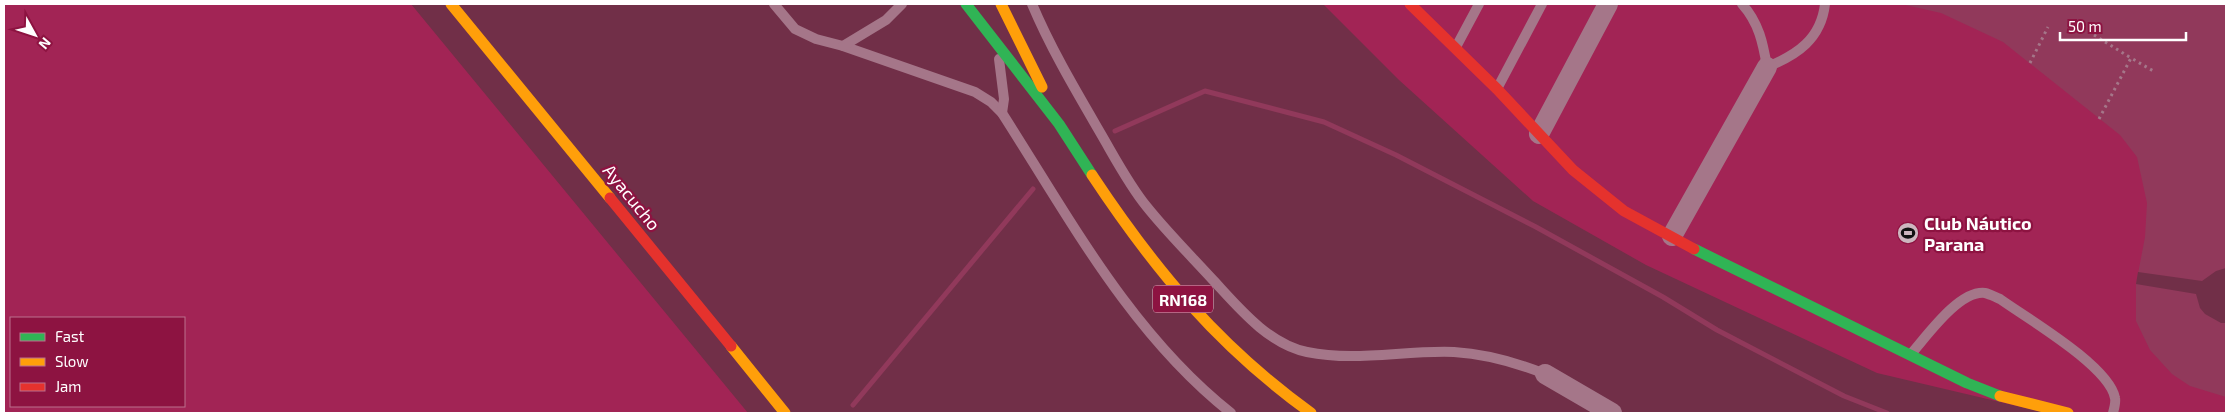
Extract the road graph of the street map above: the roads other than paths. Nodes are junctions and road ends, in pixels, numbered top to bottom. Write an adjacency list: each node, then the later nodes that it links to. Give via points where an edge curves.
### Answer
1 (451, 4): 24 (main road, Ayacucho)
2 (774, 4): 13 (lane, via 795,29)
3 (902, 4): 13 (lane, via 886,20)
4 (966, 4): 14 (main road, RN168)
5 (1001, 4): 19 (main road, RN168)
6 (1032, 4): 23 (lane, via 1044,34 1146,206 1242,311 1268,333 1306,352 1354,358 1452,352 1486,355)
7 (1410, 4): 15 (main road)
8 (1479, 4): 15 (lane)
9 (1542, 4): 17 (lane)
10 (1608, 4): 20 (street)
11 (1742, 4): 16 (lane, via 1751,14 1763,39)
12 (1825, 4): 16 (lane, via 1824,15 1812,39 1792,57)
13 (843, 46): 18 (lane, via 974,92)
14 (996, 46): 18 (lane, via 1004,99); 19 (main road, RN168)
15 (1456, 48): 17 (main road)
16 (1767, 67): 21 (street)
17 (1497, 89): 20 (main road)
18 (1002, 113): 25 (lane, via 1134,314 1194,382)
19 (1059, 124): 26 (main road, RN168, via 1149,256 1203,323 1250,368)
20 (1539, 134): 21 (main road, via 1572,170 1624,211)
21 (1672, 236): 22 (main road)
22 (1911, 354): 28 (main road, via 2009,400); 29 (lane, via 1956,305 1968,296 1985,293 2000,299 2092,364 2108,383 2115,399)
23 (1545, 374): 27 (street)
24 (785, 413)
25 (1231, 413)
26 (1311, 413)
27 (1612, 413)
28 (2068, 413)
29 (2113, 413)

